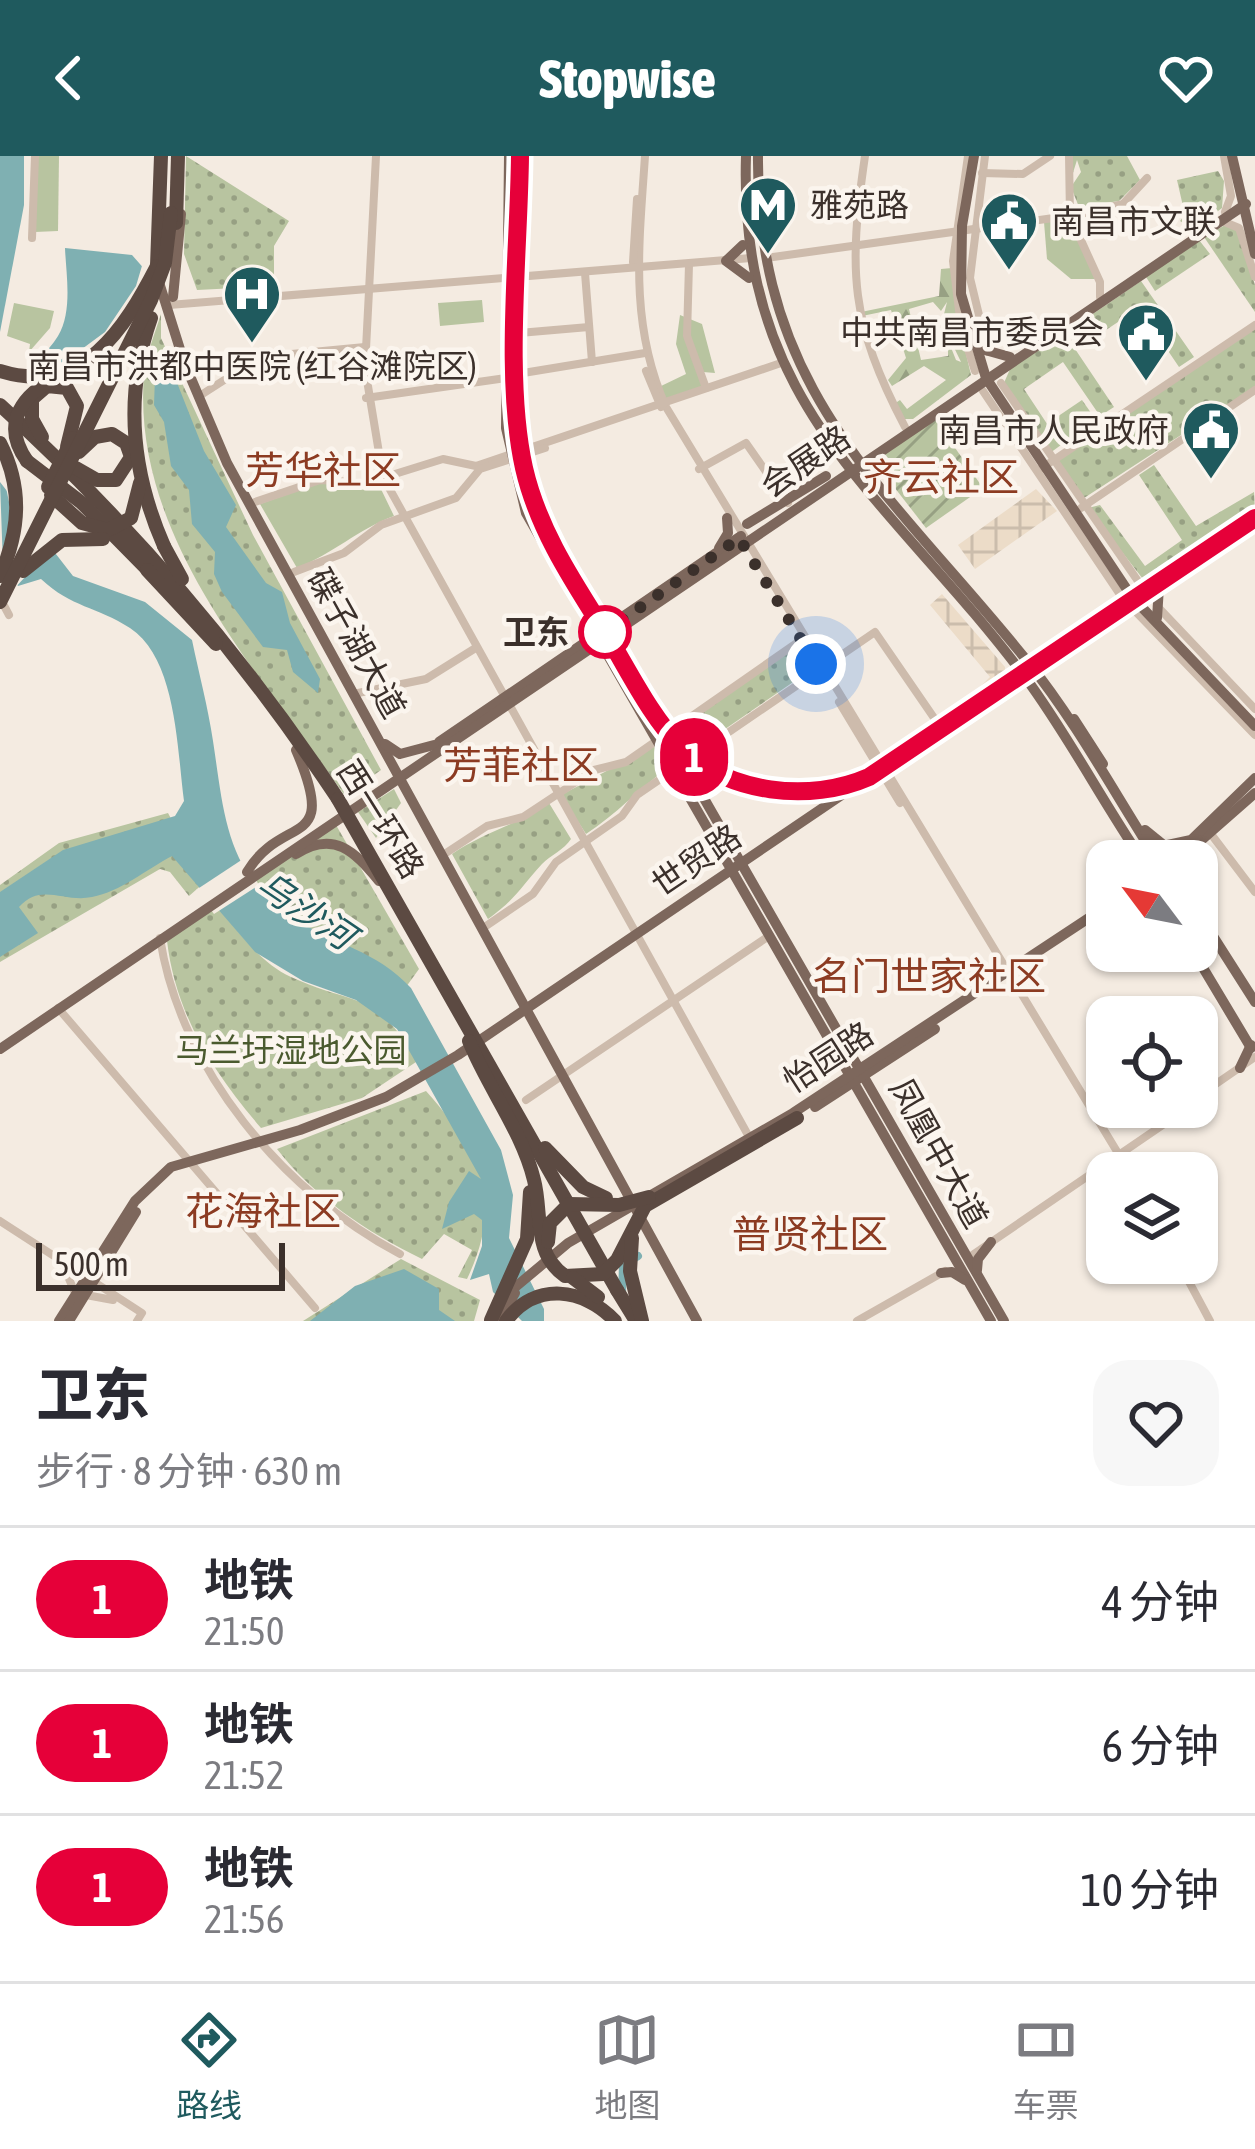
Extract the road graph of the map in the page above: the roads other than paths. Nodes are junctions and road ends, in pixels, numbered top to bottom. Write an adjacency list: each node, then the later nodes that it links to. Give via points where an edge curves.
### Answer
1 (35, 156): 22 (street)
2 (159, 156): 29 (highway); 38 (main road, 碟子湖大道, via 151,257)
3 (181, 156): 29 (highway, bridge, via 176,223); 38 (main road, 碟子湖大道)
4 (376, 156): 36 (street)
5 (509, 156): 34 (main road, 凤凰中大道)
6 (522, 156): 34 (main road, 凤凰中大道)
7 (642, 156): 31 (street)
8 (743, 156): 25 (main road); 27 (main road)
9 (761, 156): 27 (main road)
10 (865, 156): 24 (street)
11 (976, 156): 15 (street); 21 (main road)
12 (1050, 156): 15 (street, via 1023,174)
13 (1070, 156): 19 (street)
14 (1232, 156): 17 (main road); 20 (street)
15 (982, 173): 21 (street)
16 (1147, 178): 19 (street, via 1124,204)
17 (1243, 203): 20 (main road, 会展路); 23 (main road); 26 (main road)
18 (168, 213): 29 (highway, bridge)
19 (1071, 215): 21 (street); 37 (street)
20 (1223, 217): 33 (street, via 1239,228); 37 (main road, 会展路); 46 (main road, 会展路)
21 (965, 226): 24 (street); 43 (main road, via 961,294); 45 (street, via 973,304); 52 (street, via 956,302)
22 (32, 238)
23 (1255, 239)
24 (852, 244): 27 (street); 61 (street, via 871,362)
25 (743, 245): 27 (main road); 28 (main road)
26 (1255, 254)
27 (757, 258): 28 (street); 35 (main road); 49 (main road); 70 (main road); 70 (main road, via 793,356 842,440)
28 (726, 261): 30 (street); 35 (main road)
29 (161, 264): 48 (highway, bridge, via 125,326); 64 (highway, bridge, via 131,396); 65 (highway, bridge)
30 (689, 264): 31 (street); 53 (street, via 687,336)
31 (635, 269): 32 (street); 44 (street)
32 (584, 273): 34 (street); 40 (street)
33 (1255, 277)
34 (513, 278): 36 (street); 41 (main road, 凤凰中大道); 51 (main road, 凤凰中大道)
35 (749, 278): 49 (main road)
36 (368, 288): 38 (street); 42 (street)
37 (1104, 294): 46 (main road, 会展路)
38 (172, 304): 56 (main road, 碟子湖大道); 113 (main road, 碟子湖大道, via 184,362 227,463)
39 (1255, 325): 67 (street)
40 (589, 327): 41 (street); 47 (street)
41 (518, 333): 51 (main road, 凤凰中大道)
42 (365, 347): 56 (street, via 260,357); 57 (street)
43 (977, 349): 45 (main road); 52 (main road)
44 (643, 353): 47 (street); 59 (street)
45 (993, 357): 46 (main road)
46 (1011, 359): 52 (main road, 会展路)
47 (592, 362): 51 (street)
48 (86, 363): 50 (highway, bridge, via 50,374); 83 (highway, bridge, via 20,397 9,416 17,452 68,490)
49 (779, 366): 53 (street); 59 (street); 70 (main road); 70 (main road)
50 (0, 370)
51 (511, 376): 57 (street); 66 (main road, 凤凰中大道)
52 (987, 378): 54 (main road, 会展路); 67 (street); 67 (street); 67 (main road)
53 (706, 388): 59 (street)
54 (967, 389): 61 (main road, 会展路); 63 (main road, 会展路)
55 (1255, 391): 76 (street)
56 (201, 395): 75 (main road, 碟子湖大道)
57 (366, 398): 71 (street)
58 (0, 405): 65 (highway, 西一环路)
59 (663, 406): 66 (street); 69 (street)
60 (0, 415): 95 (highway, 西一环路)
61 (905, 428): 63 (main road, 会展路)
62 (0, 440): 64 (highway, bridge, via 90,528 117,528 139,504); 84 (highway, via 17,516)
63 (878, 449): 68 (main road); 70 (main road, 会展路)
64 (137, 453): 90 (highway, bridge, via 164,546)
65 (66, 459): 65 (highway, bridge, via 112,434 131,457 124,475 106,481); 65 (highway, bridge, via 77,406 56,385 38,391 30,407); 84 (highway, bridge); 88 (highway, bridge); 90 (highway, 西一环路)
66 (516, 460): 71 (street, via 476,466 442,459); 78 (street, via 480,469 456,498); 86 (main road, 凤凰中大道); 89 (main road, 凤凰中大道, via 526,513)
67 (1046, 465): 76 (main road)
68 (873, 466): 73 (main road); 99 (main road)
69 (700, 468): 74 (street, via 746,443); 77 (street)
70 (841, 469): 72 (main road); 73 (main road); 74 (main road); 80 (main road, 会展路)
71 (383, 478): 75 (street, via 320,480); 78 (street)
72 (848, 486): 73 (main road); 99 (main road)
73 (872, 489): 99 (main road); 99 (main road)
74 (787, 501): 80 (main road); 80 (main road, 会展路)
75 (255, 502): 82 (main road, 碟子湖大道)
76 (1076, 511): 87 (street); 87 (street); 87 (main road)
77 (729, 517): 80 (main road); 81 (main road, via 726,538)
78 (402, 518): 82 (street); 96 (street)
79 (1255, 519): 85 (main road, 世贸路)
80 (744, 536): 81 (main road, 会展路); 91 (main road, 会展路); 94 (street); 100 (street)
81 (711, 556): 91 (main road, 会展路)
82 (294, 572): 103 (main road, 碟子湖大道)
83 (151, 574): 88 (highway, bridge, via 104,540 72,537 45,549); 95 (highway)
84 (0, 580)
85 (1156, 589): 87 (main road, 世贸路); 92 (main road); 105 (street, via 1161,613)
86 (583, 592): 91 (main road, via 605,615); 93 (main road, 凤凰中大道)
87 (1131, 600): 92 (main road); 99 (main road, 世贸路); 105 (street)
88 (2, 605)
89 (576, 605): 93 (main road, 凤凰中大道); 98 (main road, via 582,633)
90 (203, 614): 95 (highway, 西一环路)
91 (627, 617): 93 (main road, 会展路); 97 (main road, via 615,635)
92 (1155, 618): 105 (main road)
93 (602, 635): 97 (main road, 凤凰中大道); 98 (main road, 会展路); 101 (main road, 凤凰中大道)
94 (801, 640): 100 (street); 107 (street)
95 (220, 642): 110 (highway, 西一环路); 156 (highway, 西一环路, bridge, via 352,822)
96 (474, 649): 103 (street, via 426,680); 104 (street)
97 (620, 652): 102 (main road, 凤凰中大道)
98 (573, 654): 101 (main road, via 600,657); 104 (main road, 会展路)
99 (1032, 668): 106 (main road, 世贸路); 112 (main road, 世贸路); 118 (main road); 120 (main road); 121 (main road); 124 (main road)
100 (822, 669): 106 (street, via 875,632); 111 (street); 112 (street)
101 (616, 670): 102 (main road, 凤凰中大道)
102 (632, 686): 107 (main road, 凤凰中大道)
103 (358, 693): 108 (main road, 碟子湖大道)
104 (503, 701): 109 (main road, 会展路); 113 (main road, 会展路); 116 (street)
105 (1255, 723)
106 (941, 728): 112 (main road, 世贸路)
107 (662, 737): 111 (main road, 凤凰中大道); 116 (street)
108 (386, 744): 109 (main road, via 400,754); 113 (main road, 碟子湖大道)
109 (434, 745): 113 (main road, 会展路)
110 (296, 750): 130 (main road, via 313,810); 131 (highway, 西一环路, bridge)
111 (679, 766): 127 (street); 129 (main road, 凤凰中大道)
112 (883, 770): 129 (main road, 世贸路); 143 (street)
113 (400, 773): 115 (main road); 117 (main road, 碟子湖大道); 128 (main road, 碟子湖大道); 130 (main road)
114 (1254, 778): 119 (main road); 125 (main road)
115 (379, 790): 117 (main road, via 394,788); 130 (main road)
116 (556, 795): 127 (street); 128 (street)
117 (413, 802): 146 (main road, 碟子湖大道)
118 (1140, 833): 122 (main road); 123 (main road)
119 (1211, 834): 126 (main road); 132 (street)
120 (1126, 840)
121 (1128, 840)
122 (1144, 840)
123 (1153, 840)
124 (1156, 840)
125 (1195, 840)
126 (1202, 840)
127 (585, 843): 135 (street); 137 (street)
128 (446, 854): 135 (main road, 碟子湖大道)
129 (739, 867): 136 (main road, 凤凰中大道); 137 (main road, 世贸路); 147 (main road, 凤凰中大道)
130 (249, 874): 131 (main road, via 327,842 348,847); 133 (main road)
131 (381, 884): 149 (highway, 西一环路, bridge)
132 (1255, 892)
133 (207, 902): 138 (main road); 151 (main road)
134 (1086, 923): 143 (main road, 怡园路)
135 (486, 926): 146 (main road, 碟子湖大道)
136 (770, 935): 144 (street); 150 (main road, 凤凰中大道)
137 (635, 937): 144 (street); 146 (main road, 世贸路)
138 (160, 938): 145 (main road); 162 (street, via 168,989 195,1051)
139 (1218, 950): 148 (main road)
140 (1218, 956): 148 (main road)
141 (1207, 972): 152 (main road)
142 (1217, 972): 148 (main road)
143 (1008, 976): 154 (main road, 怡园路); 163 (street)
144 (673, 1002): 153 (street); 161 (street)
145 (57, 1007): 151 (main road); 165 (street)
146 (529, 1010): 153 (main road, 碟子湖大道); 162 (main road, 世贸路, via 389,1101)
147 (827, 1010): 150 (main road, via 837,1038); 154 (main road, 凤凰中大道)
148 (1251, 1010): 152 (main road)
149 (467, 1036): 160 (highway, bridge); 190 (highway, 西一环路, bridge)
150 (830, 1042): 154 (main road, 凤凰中大道)
151 (0, 1045)
152 (1250, 1058): 155 (street)
153 (564, 1075): 157 (street); 167 (main road, 碟子湖大道)
154 (857, 1076): 158 (main road, 怡园路); 173 (main road, 凤凰中大道); 174 (main road, 凤凰中大道)
155 (1218, 1083)
156 (506, 1092): 168 (highway, bridge, via 548,1151 596,1195); 190 (highway, 西一环路, bridge)
157 (526, 1100)
158 (795, 1115): 161 (main road, 怡园路); 168 (highway, bridge); 168 (main road, 怡园路)
159 (1155, 1128): 164 (street)
160 (515, 1135): 168 (highway, bridge, via 533,1176 544,1254 565,1276 602,1274 637,1215); 189 (highway, bridge, via 529,1180 530,1222)
161 (748, 1135): 168 (main road, 怡园路)
162 (265, 1143): 165 (main road, 世贸路); 176 (street, via 312,1196)
163 (1115, 1152)
164 (1119, 1152)
165 (189, 1165): 177 (main road, via 157,1186); 185 (street)
166 (1086, 1175): 175 (street)
167 (624, 1183): 168 (main road); 169 (main road, 碟子湖大道); 170 (main road)
168 (665, 1192): 169 (main road, 怡园路); 172 (main road); 190 (highway, bridge, via 632,1236); 190 (highway, bridge, via 638,1202 569,1204 550,1223 548,1251 557,1265)
169 (637, 1207): 170 (main road, 怡园路); 172 (main road, 碟子湖大道)
170 (617, 1219): 172 (main road); 189 (main road, 怡园路, via 534,1270)
171 (0, 1223): 179 (street)
172 (651, 1232): 191 (main road, 碟子湖大道)
173 (940, 1235): 178 (main road, 凤凰中大道); 180 (main road)
174 (957, 1241): 175 (main road); 178 (main road, 凤凰中大道)
175 (989, 1241): 178 (street); 181 (main road)
176 (400, 1254)
177 (102, 1259): 179 (street); 183 (main road); 184 (street)
178 (961, 1259): 180 (street); 181 (main road, 凤凰中大道)
179 (64, 1265): 183 (street); 183 (street)
180 (940, 1271): 181 (main road); 192 (street)
181 (976, 1284): 193 (main road, 凤凰中大道); 194 (main road, 凤凰中大道)
182 (1187, 1284): 195 (street)
183 (85, 1286): 184 (street); 184 (street); 187 (main road); 188 (main road)
184 (113, 1297): 186 (street)
185 (315, 1308)
186 (139, 1317)
187 (59, 1321)
188 (69, 1321)
189 (496, 1321): 190 (highway, via 554,1292)
190 (628, 1321)
191 (700, 1321)
192 (854, 1321)
193 (991, 1321)
194 (1004, 1321)
195 (1210, 1321)

